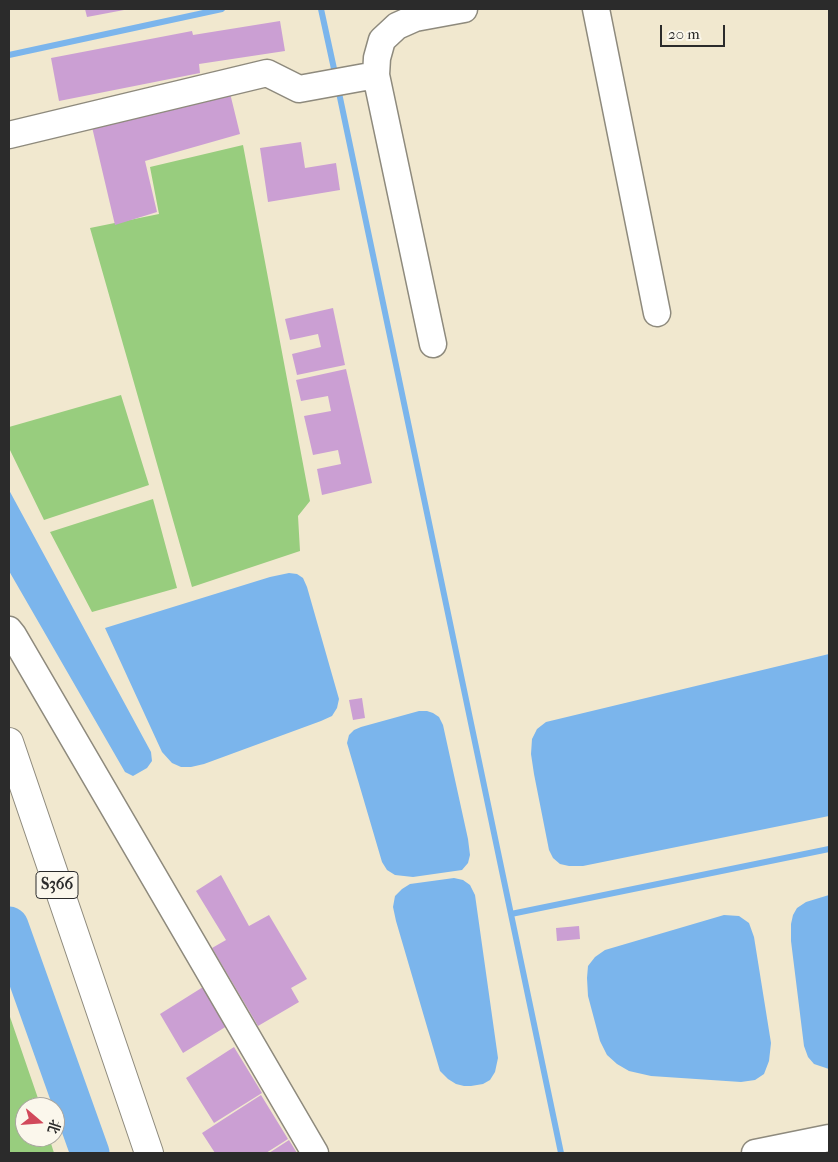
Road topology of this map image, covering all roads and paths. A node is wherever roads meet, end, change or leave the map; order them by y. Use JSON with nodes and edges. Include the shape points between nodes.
{"nodes":[{"id":1,"x":464,"y":9,"type":"edge"},
{"id":2,"x":596,"y":9,"type":"edge"},
{"id":3,"x":368,"y":76,"type":"junction"},
{"id":4,"x":9,"y":135,"type":"edge"},
{"id":5,"x":657,"y":313,"type":"dead end"},
{"id":6,"x":433,"y":344,"type":"dead end"},
{"id":7,"x":9,"y":630,"type":"edge"},
{"id":8,"x":9,"y":742,"type":"edge"},
{"id":9,"x":829,"y":1138,"type":"edge"},
{"id":10,"x":149,"y":1153,"type":"edge"},
{"id":11,"x":315,"y":1153,"type":"edge"},
{"id":12,"x":755,"y":1153,"type":"edge"}],
"edges":[{"from":1,"to":3,"type":"street","via":[[415,18],[396,26],[382,40]]},
{"from":2,"to":5,"type":"street"},
{"from":3,"to":4,"type":"street","via":[[309,87],[267,73]]},
{"from":3,"to":6,"type":"street"},
{"from":7,"to":11,"type":"street"},
{"from":8,"to":10,"type":"main road","number":"S366"},
{"from":9,"to":12,"type":"street"}]}
